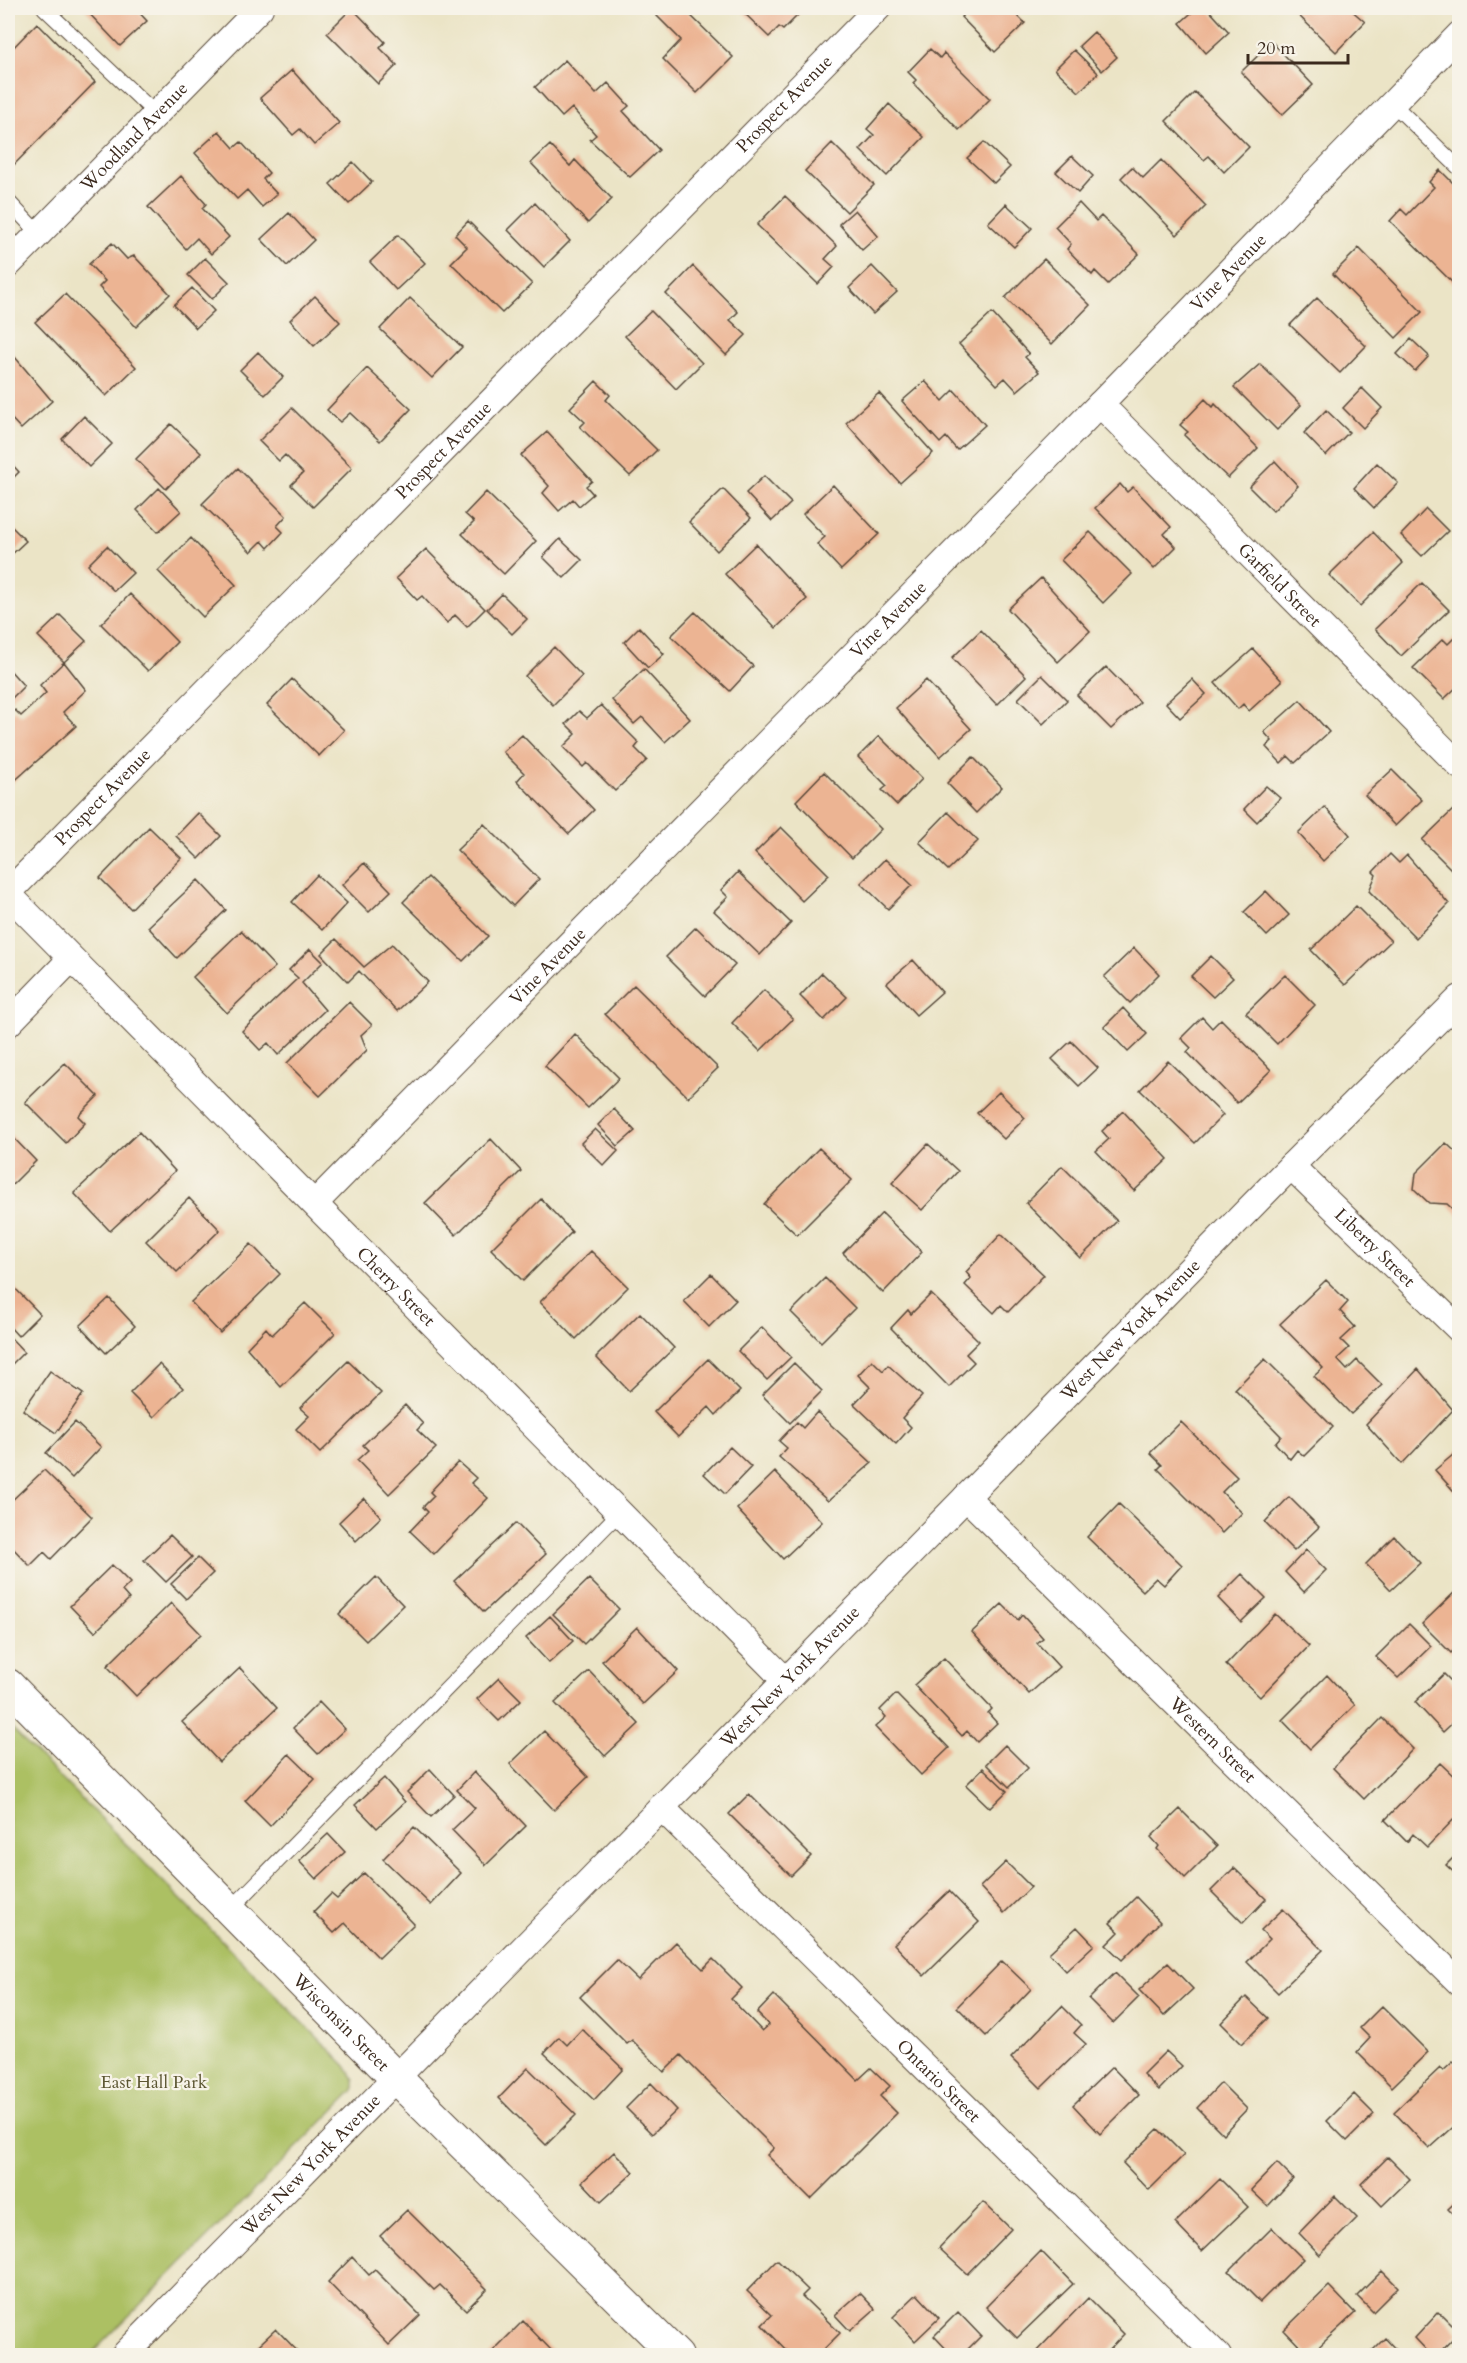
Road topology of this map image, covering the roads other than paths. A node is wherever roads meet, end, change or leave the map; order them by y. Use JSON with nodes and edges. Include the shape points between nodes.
{"nodes":[{"id":1,"x":44,"y":8,"type":"edge"},
{"id":2,"x":260,"y":8,"type":"edge"},
{"id":3,"x":878,"y":8,"type":"edge"},
{"id":4,"x":1456,"y":44,"type":"edge"},
{"id":5,"x":1392,"y":103,"type":"junction"},
{"id":6,"x":154,"y":113,"type":"junction"},
{"id":7,"x":1460,"y":169,"type":"edge"},
{"id":8,"x":8,"y":201,"type":"edge"},
{"id":9,"x":19,"y":246,"type":"edge"},
{"id":10,"x":1100,"y":404,"type":"junction"},
{"id":11,"x":1460,"y":766,"type":"edge"},
{"id":12,"x":8,"y":894,"type":"edge"},
{"id":13,"x":71,"y":959,"type":"junction"},
{"id":14,"x":1460,"y":998,"type":"edge"},
{"id":15,"x":8,"y":1024,"type":"edge"},
{"id":16,"x":1291,"y":1166,"type":"junction"},
{"id":17,"x":315,"y":1203,"type":"junction"},
{"id":18,"x":1460,"y":1330,"type":"edge"},
{"id":19,"x":966,"y":1497,"type":"junction"},
{"id":20,"x":619,"y":1513,"type":"junction"},
{"id":21,"x":785,"y":1680,"type":"junction"},
{"id":22,"x":8,"y":1685,"type":"edge"},
{"id":23,"x":661,"y":1807,"type":"junction"},
{"id":24,"x":230,"y":1910,"type":"junction"},
{"id":25,"x":1460,"y":1983,"type":"edge"},
{"id":26,"x":395,"y":2077,"type":"junction"},
{"id":27,"x":123,"y":2355,"type":"edge"},
{"id":28,"x":677,"y":2355,"type":"edge"},
{"id":29,"x":1218,"y":2355,"type":"edge"}],
"edges":[{"from":1,"to":6,"type":"lane"},
{"from":2,"to":6,"type":"street","name":"Woodland Avenue"},
{"from":3,"to":12,"type":"street","name":"Prospect Avenue"},
{"from":4,"to":5,"type":"street","name":"Vine Avenue"},
{"from":5,"to":7,"type":"lane"},
{"from":5,"to":10,"type":"street","name":"Vine Avenue"},
{"from":6,"to":9,"type":"street","name":"Woodland Avenue"},
{"from":8,"to":9,"type":"lane"},
{"from":10,"to":11,"type":"street","name":"Garfield Street"},
{"from":10,"to":17,"type":"street","name":"Vine Avenue"},
{"from":12,"to":13,"type":"street","name":"Cherry Street"},
{"from":13,"to":15,"type":"street"},
{"from":13,"to":17,"type":"street","name":"Cherry Street"},
{"from":14,"to":16,"type":"street","name":"West New York Avenue"},
{"from":16,"to":18,"type":"street","name":"Liberty Street"},
{"from":16,"to":19,"type":"street","name":"West New York Avenue"},
{"from":17,"to":20,"type":"street","name":"Cherry Street"},
{"from":19,"to":21,"type":"street","name":"West New York Avenue"},
{"from":19,"to":25,"type":"street","name":"Western Street"},
{"from":20,"to":21,"type":"street","name":"Cherry Street"},
{"from":20,"to":24,"type":"lane"},
{"from":21,"to":23,"type":"street","name":"West New York Avenue"},
{"from":22,"to":24,"type":"street","name":"Wisconsin Street"},
{"from":23,"to":26,"type":"street","name":"West New York Avenue"},
{"from":23,"to":29,"type":"street","name":"Ontario Street"},
{"from":24,"to":26,"type":"street","name":"Wisconsin Street"},
{"from":26,"to":27,"type":"street","name":"West New York Avenue"},
{"from":26,"to":28,"type":"street","name":"Wisconsin Street"}]}
